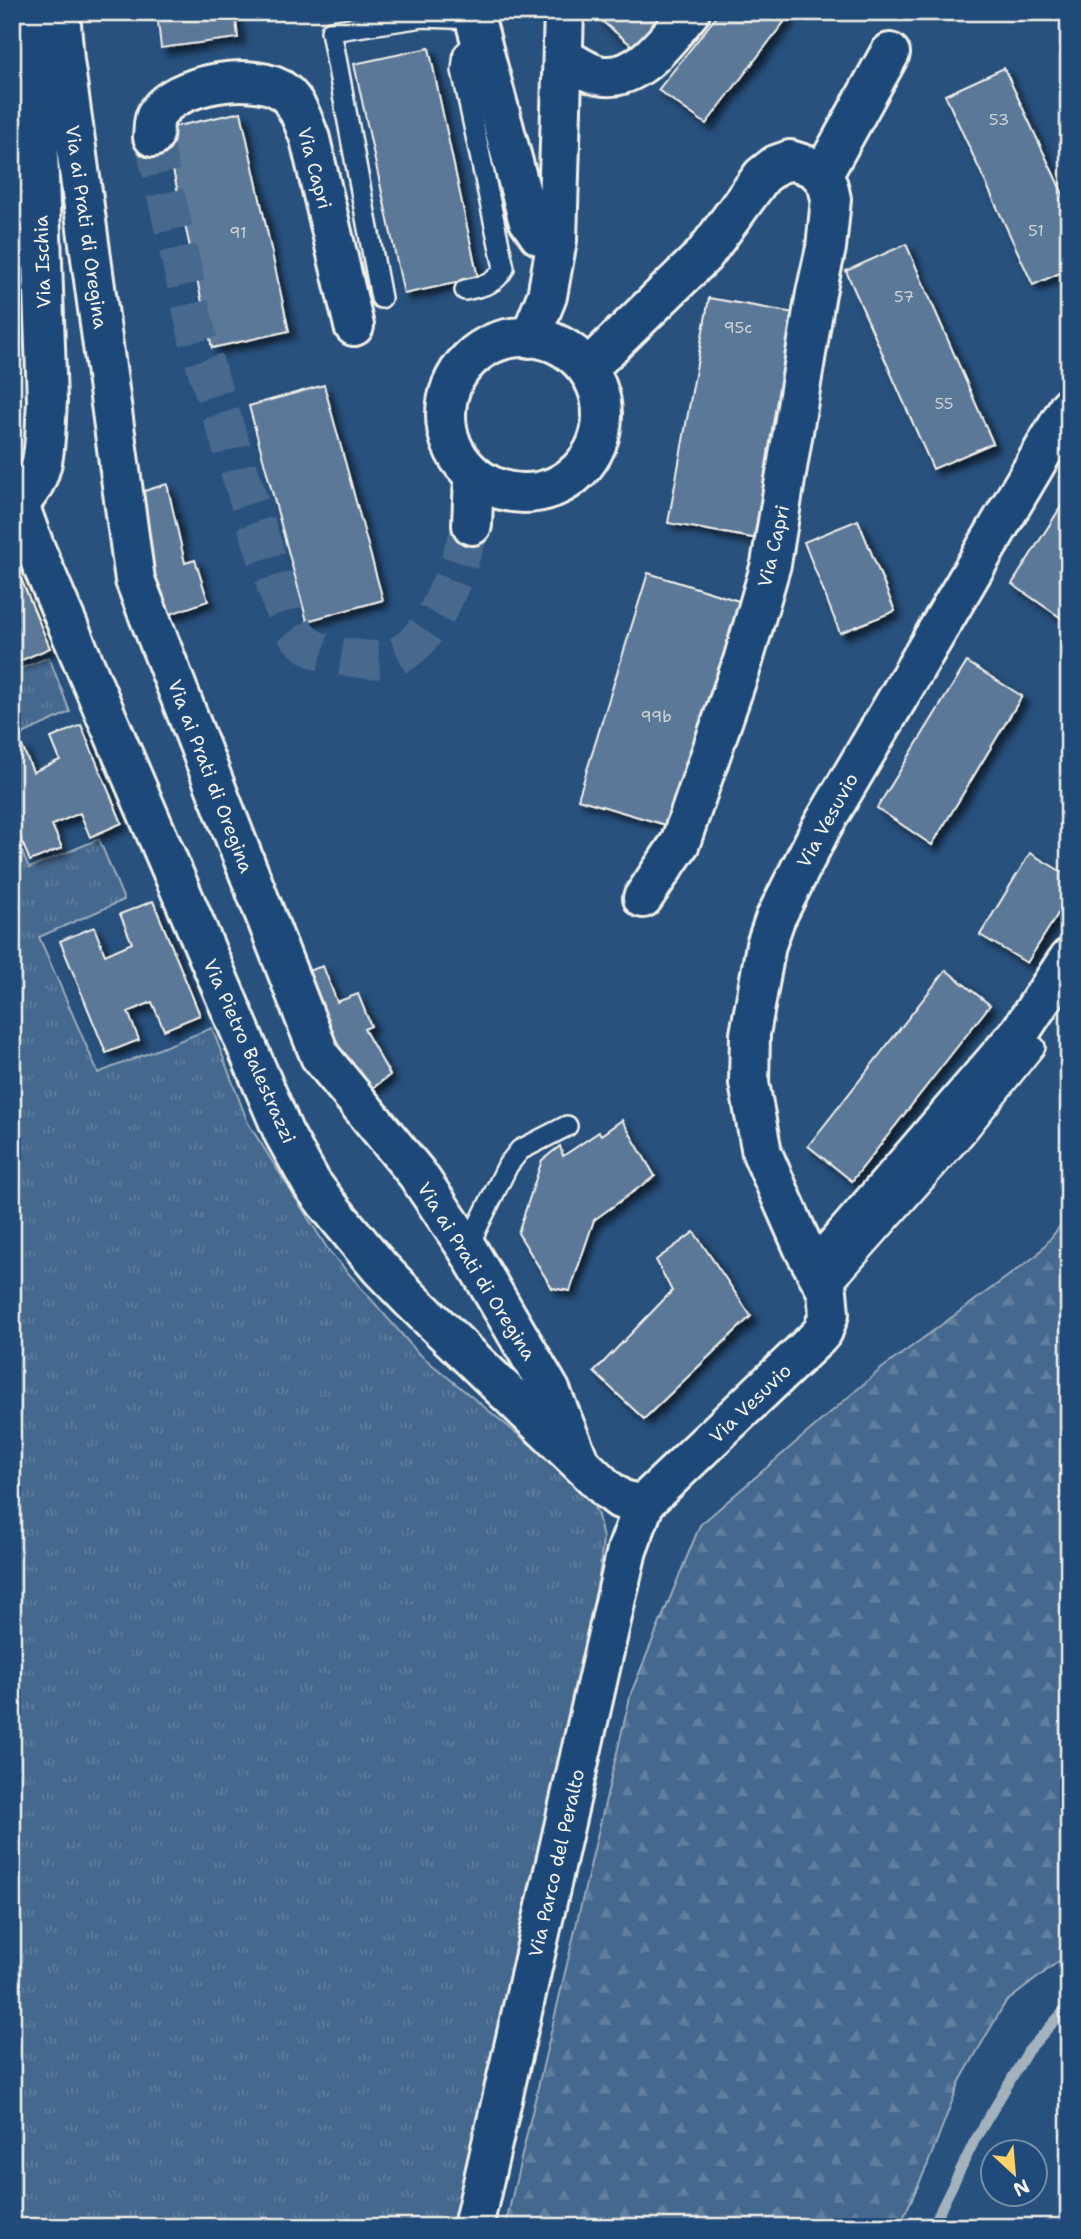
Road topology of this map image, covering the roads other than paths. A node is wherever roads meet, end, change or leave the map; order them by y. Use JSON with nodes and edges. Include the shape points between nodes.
{"nodes":[{"id":1,"x":33,"y":12,"type":"edge"},
{"id":2,"x":61,"y":12,"type":"edge"},
{"id":3,"x":565,"y":12,"type":"edge"},
{"id":4,"x":690,"y":12,"type":"edge"},
{"id":5,"x":330,"y":22,"type":"edge"},
{"id":6,"x":477,"y":23,"type":"edge"},
{"id":7,"x":890,"y":53,"type":"dead end"},
{"id":8,"x":564,"y":57,"type":"junction"},
{"id":9,"x":153,"y":137,"type":"tunnel mouth"},
{"id":10,"x":822,"y":176,"type":"junction"},
{"id":11,"x":557,"y":240,"type":"junction"},
{"id":12,"x":465,"y":290,"type":"dead end"},
{"id":13,"x":381,"y":298,"type":"dead end"},
{"id":14,"x":354,"y":326,"type":"dead end"},
{"id":15,"x":530,"y":338,"type":"junction"},
{"id":16,"x":587,"y":369,"type":"junction"},
{"id":17,"x":1069,"y":407,"type":"edge"},
{"id":18,"x":474,"y":476,"type":"junction"},
{"id":19,"x":15,"y":494,"type":"edge"},
{"id":20,"x":472,"y":525,"type":"tunnel mouth"},
{"id":21,"x":643,"y":898,"type":"dead end"},
{"id":22,"x":1069,"y":958,"type":"edge"},
{"id":23,"x":1035,"y":1047,"type":"dead end"},
{"id":24,"x":567,"y":1126,"type":"dead end"},
{"id":25,"x":467,"y":1248,"type":"junction"},
{"id":26,"x":822,"y":1280,"type":"junction"},
{"id":27,"x":579,"y":1461,"type":"junction"},
{"id":28,"x":645,"y":1502,"type":"junction"},
{"id":29,"x":473,"y":2227,"type":"edge"}],
"edges":[{"from":1,"to":19,"type":"street","name":"Via Ischia","via":[[47,401],[43,457],[35,487]]},
{"from":2,"to":25,"type":"street","name":"Via ai Prati di Oregina","via":[[135,580],[320,1056],[417,1174]]},
{"from":3,"to":8,"type":"street"},
{"from":4,"to":8,"type":"street","via":[[656,51],[630,71],[597,75]]},
{"from":5,"to":6,"type":"lane","name":"Via Capri","via":[[423,18]]},
{"from":5,"to":13,"type":"lane","name":"Via Capri"},
{"from":6,"to":11,"type":"street","via":[[528,219],[539,235]]},
{"from":6,"to":12,"type":"lane","via":[[462,70],[504,268],[489,285]]},
{"from":7,"to":10,"type":"street"},
{"from":8,"to":11,"type":"street"},
{"from":9,"to":14,"type":"street","name":"Via Capri","via":[[155,117],[168,102],[202,87],[255,80],[284,92],[300,113],[310,139]]},
{"from":10,"to":16,"type":"street","via":[[790,160],[762,176],[704,256]]},
{"from":10,"to":21,"type":"street","name":"Via Capri","via":[[831,199],[827,248],[771,564],[680,843]]},
{"from":11,"to":15,"type":"street","via":[[547,296]]},
{"from":15,"to":16,"type":"street","via":[[552,342]]},
{"from":15,"to":18,"type":"street","via":[[506,340],[483,349],[464,365],[452,386],[446,410],[448,434],[458,457]]},
{"from":16,"to":18,"type":"street","via":[[599,391],[603,416],[587,463],[568,480],[520,494],[495,488]]},
{"from":17,"to":26,"type":"street","name":"Via Vesuvio","via":[[820,830],[766,945],[753,1009],[749,1083],[762,1153]]},
{"from":18,"to":20,"type":"street"},
{"from":19,"to":27,"type":"street","name":"Via Pietro Balestrazzi","via":[[284,1134],[312,1184],[380,1268]]},
{"from":22,"to":26,"type":"street","via":[[1020,1032]]},
{"from":23,"to":26,"type":"lane","via":[[965,1135]]},
{"from":24,"to":25,"type":"lane","via":[[520,1150]]},
{"from":25,"to":27,"type":"street","name":"Via ai Prati di Oregina","via":[[550,1390]]},
{"from":26,"to":28,"type":"street","name":"Via Vesuvio","via":[[829,1314],[823,1331]]},
{"from":27,"to":28,"type":"street","name":"Via Pietro Balestrazzi","via":[[620,1499]]},
{"from":28,"to":29,"type":"street","name":"Via Parco del Peralto","via":[[627,1550]]}]}
